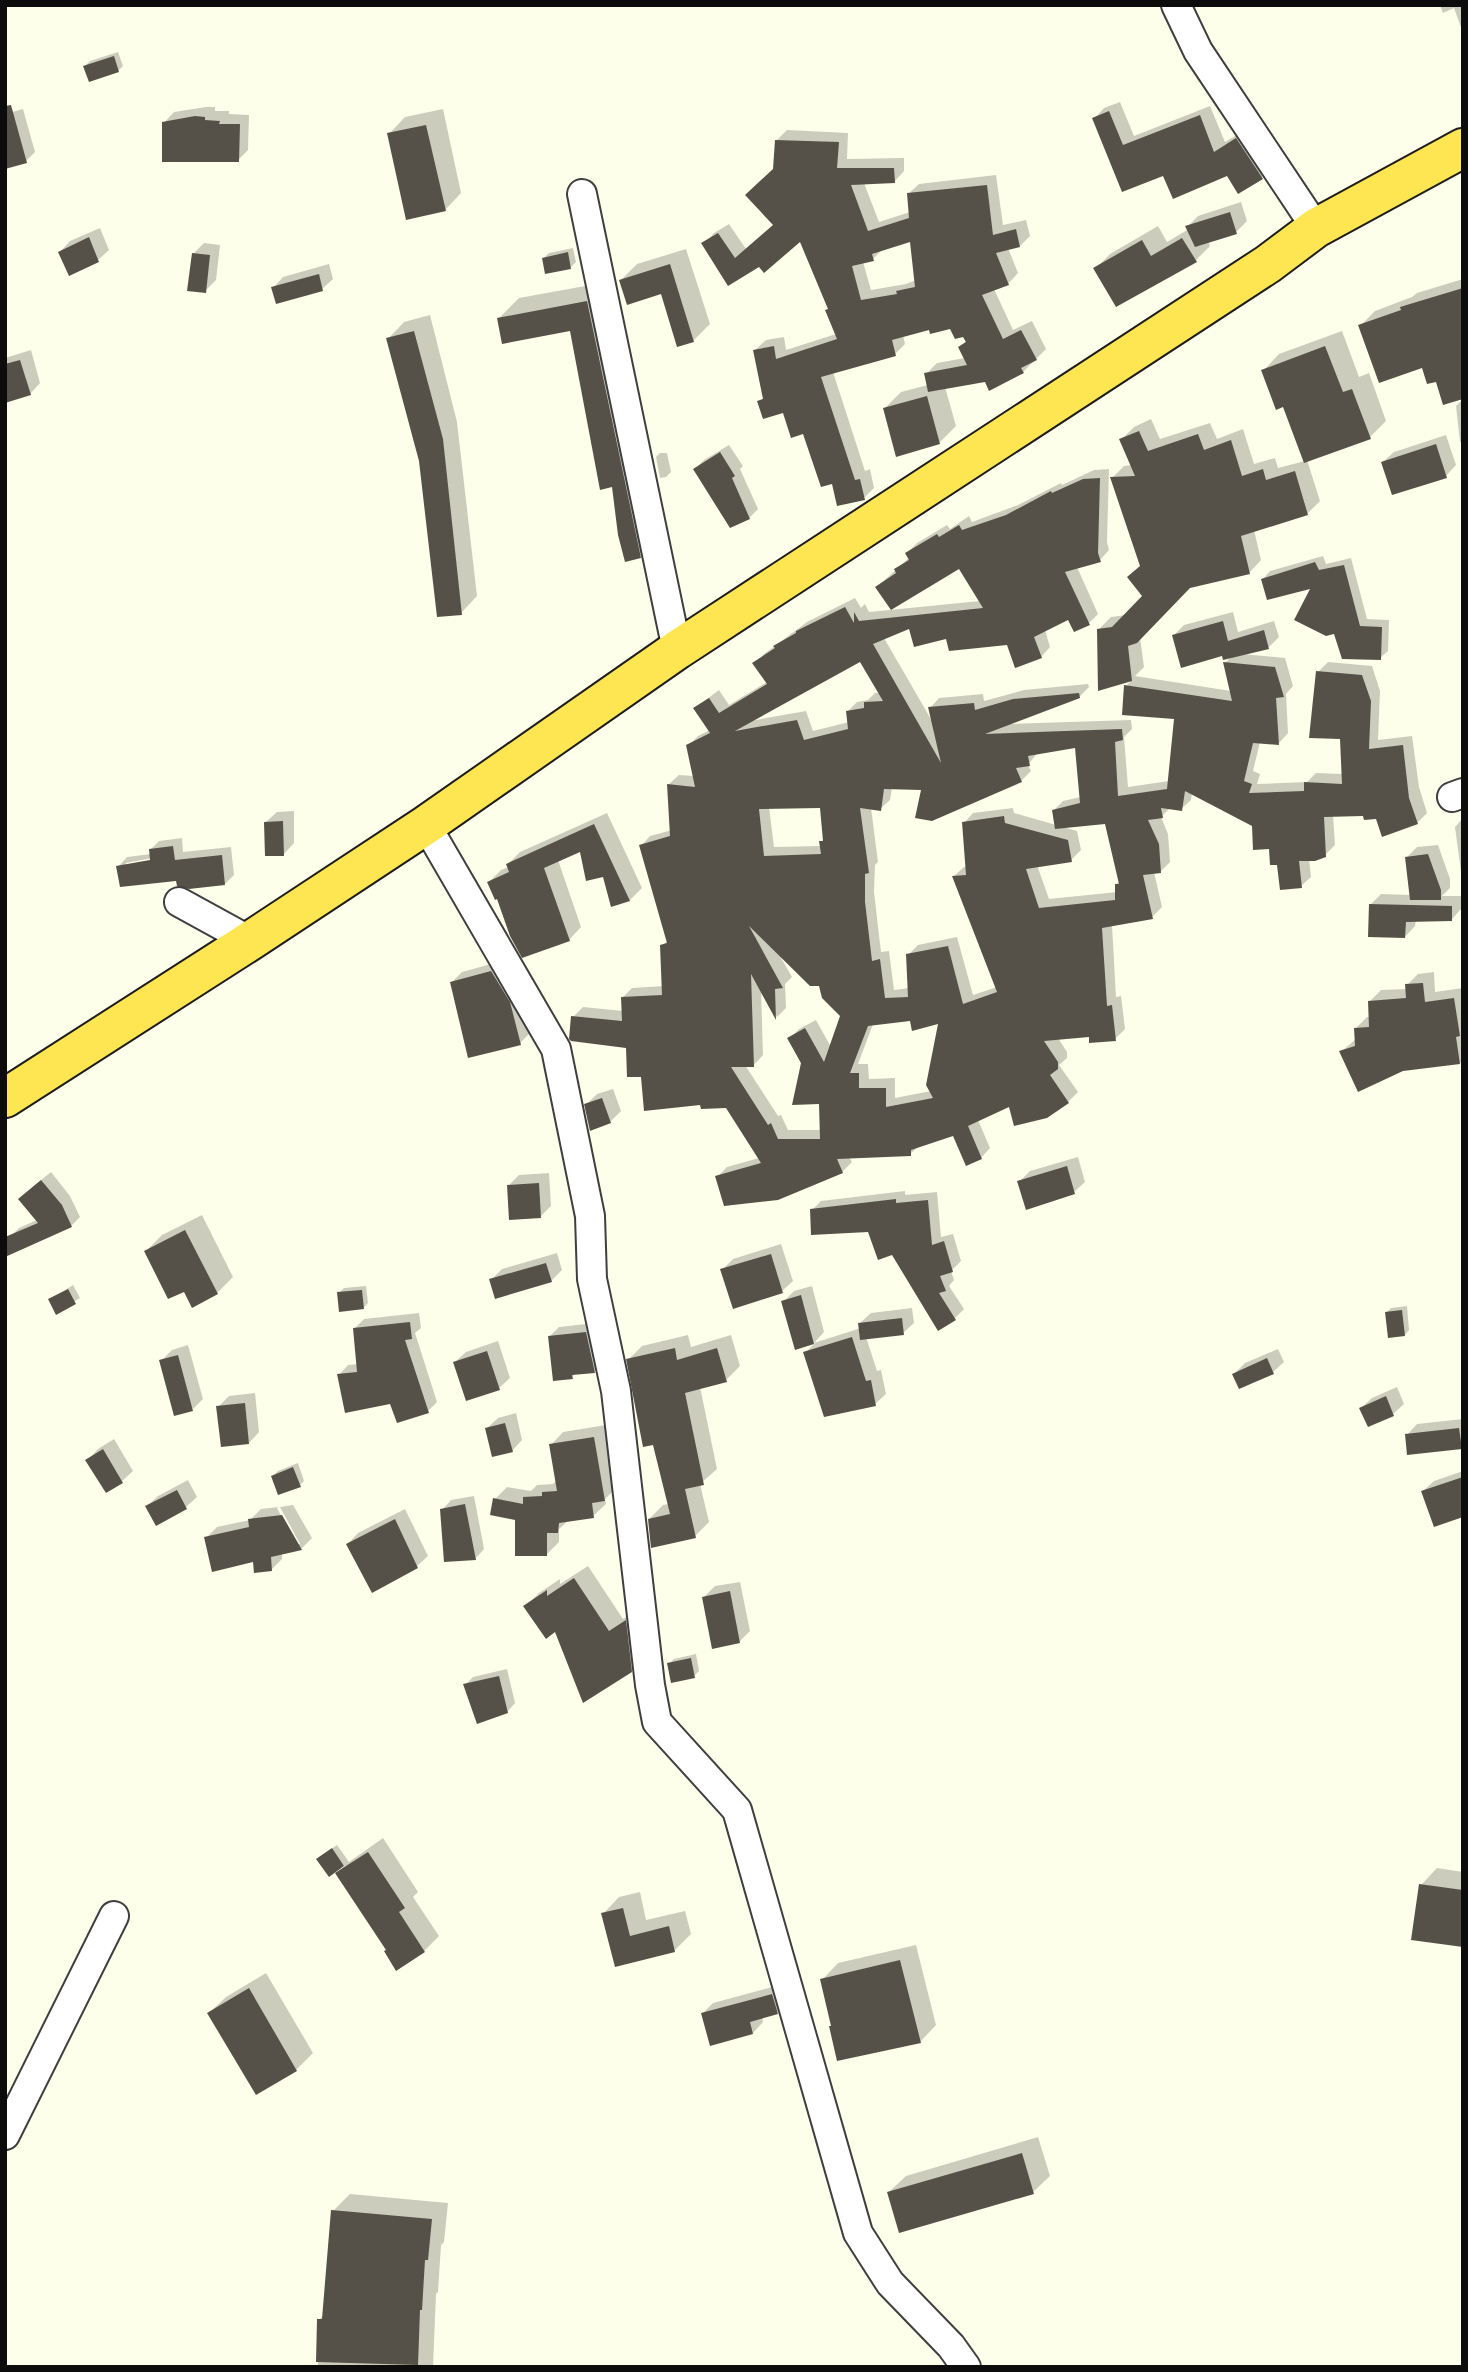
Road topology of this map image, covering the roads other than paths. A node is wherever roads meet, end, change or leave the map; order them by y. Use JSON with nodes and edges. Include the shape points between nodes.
{"nodes":[{"id":1,"x":1176,"y":5,"type":"edge"},
{"id":2,"x":1463,"y":148,"type":"edge"},
{"id":3,"x":582,"y":194,"type":"dead end"},
{"id":4,"x":1316,"y":228,"type":"junction"},
{"id":5,"x":677,"y":650,"type":"junction"},
{"id":6,"x":426,"y":825,"type":"junction"},
{"id":7,"x":179,"y":902,"type":"dead end"},
{"id":8,"x":250,"y":941,"type":"junction"},
{"id":9,"x":5,"y":1098,"type":"edge"},
{"id":10,"x":114,"y":1916,"type":"dead end"},
{"id":11,"x":5,"y":2135,"type":"edge"},
{"id":12,"x":966,"y":2367,"type":"edge"}],
"edges":[{"from":1,"to":4,"type":"street","via":[[1198,51]]},
{"from":2,"to":4,"type":"highway"},
{"from":3,"to":5,"type":"street"},
{"from":4,"to":5,"type":"highway","via":[[1268,264]]},
{"from":5,"to":6,"type":"highway"},
{"from":6,"to":8,"type":"highway"},
{"from":6,"to":12,"type":"street","via":[[556,1049],[590,1216],[592,1279],[616,1391],[657,1722],[737,1810],[858,2234],[890,2283]]},
{"from":7,"to":8,"type":"street"},
{"from":8,"to":9,"type":"highway"},
{"from":10,"to":11,"type":"street"}]}
